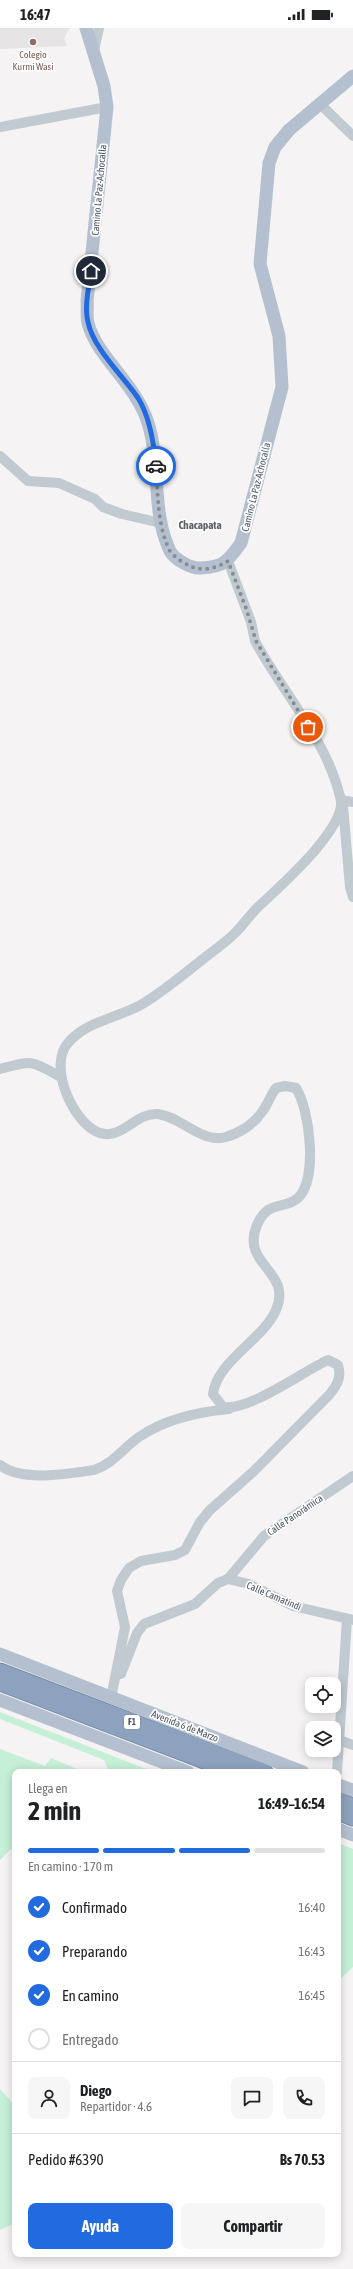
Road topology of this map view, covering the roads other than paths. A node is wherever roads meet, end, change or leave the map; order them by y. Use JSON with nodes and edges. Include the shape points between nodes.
{"nodes":[{"id":1,"x":86,"y":28,"type":"edge"},
{"id":2,"x":98,"y":28,"type":"edge"},
{"id":3,"x":94,"y":51,"type":"junction"},
{"id":4,"x":353,"y":76,"type":"edge"},
{"id":5,"x":319,"y":103,"type":"junction"},
{"id":6,"x":107,"y":107,"type":"junction"},
{"id":7,"x":0,"y":127,"type":"edge"},
{"id":8,"x":353,"y":136,"type":"edge"},
{"id":9,"x":0,"y":456,"type":"edge"},
{"id":10,"x":161,"y":523,"type":"junction"},
{"id":11,"x":228,"y":561,"type":"junction"},
{"id":12,"x":353,"y":802,"type":"edge"},
{"id":13,"x":342,"y":803,"type":"junction"},
{"id":14,"x":353,"y":896,"type":"edge"},
{"id":15,"x":0,"y":1069,"type":"edge"},
{"id":16,"x":61,"y":1077,"type":"junction"},
{"id":17,"x":231,"y":1409,"type":"junction"},
{"id":18,"x":0,"y":1465,"type":"edge"},
{"id":19,"x":353,"y":1476,"type":"edge"},
{"id":20,"x":228,"y":1579,"type":"junction"},
{"id":21,"x":350,"y":1620,"type":"edge"},
{"id":22,"x":0,"y":1654,"type":"edge"},
{"id":23,"x":0,"y":1671,"type":"edge"},
{"id":24,"x":0,"y":1683,"type":"edge"},
{"id":25,"x":111,"y":1698,"type":"junction"},
{"id":26,"x":0,"y":1700,"type":"edge"},
{"id":27,"x":341,"y":1721,"type":"edge"},
{"id":28,"x":341,"y":1741,"type":"edge"},
{"id":29,"x":353,"y":1745,"type":"edge"},
{"id":30,"x":338,"y":1757,"type":"edge"},
{"id":31,"x":180,"y":1769,"type":"edge"},
{"id":32,"x":225,"y":1769,"type":"edge"},
{"id":33,"x":257,"y":1769,"type":"edge"},
{"id":34,"x":295,"y":1769,"type":"edge"},
{"id":35,"x":337,"y":1769,"type":"edge"},
{"id":36,"x":341,"y":1786,"type":"edge"},
{"id":37,"x":353,"y":1790,"type":"edge"},
{"id":38,"x":341,"y":1801,"type":"edge"},
{"id":39,"x":353,"y":1806,"type":"edge"},
{"id":40,"x":341,"y":1813,"type":"edge"},
{"id":41,"x":353,"y":1818,"type":"edge"},
{"id":42,"x":341,"y":1830,"type":"edge"},
{"id":43,"x":353,"y":1835,"type":"edge"}],
"edges":[{"from":1,"to":3,"type":"main road","name":"Camino La Paz-Achocalla"},
{"from":2,"to":3,"type":"street"},
{"from":3,"to":6,"type":"main road","name":"Camino La Paz-Achocalla"},
{"from":4,"to":5,"type":"main road","name":"Camino La Paz-Achocalla"},
{"from":5,"to":8,"type":"street"},
{"from":5,"to":11,"type":"main road","name":"Camino La Paz-Achocalla","via":[[289,130],[275,147],[269,163],[260,264],[279,336],[282,386],[245,532],[241,543]]},
{"from":6,"to":7,"type":"street"},
{"from":6,"to":10,"type":"main road","name":"Camino La Paz-Achocalla","via":[[88,322],[97,342],[139,400],[149,423]]},
{"from":9,"to":10,"type":"street","via":[[28,481],[59,483],[95,499],[103,507]]},
{"from":10,"to":11,"type":"main road","name":"Camino La Paz-Achocalla","via":[[171,552],[184,563],[196,568],[217,567]]},
{"from":11,"to":13,"type":"street","via":[[256,641],[325,754],[340,791]]},
{"from":12,"to":13,"type":"street"},
{"from":13,"to":14,"type":"street"},
{"from":13,"to":16,"type":"street","via":[[327,837],[286,883],[257,908],[234,934],[170,986],[142,1004],[90,1026],[67,1043],[60,1057]]},
{"from":15,"to":16,"type":"street","via":[[28,1062]]},
{"from":16,"to":17,"type":"street","via":[[81,1120],[94,1130],[109,1134],[120,1132],[147,1116],[158,1114],[211,1138],[225,1138],[255,1122],[276,1088],[296,1088],[302,1098],[310,1134],[304,1191],[296,1200],[275,1205],[264,1214],[256,1226],[253,1244],[256,1256],[279,1286],[280,1299],[276,1312],[258,1335],[218,1377],[213,1394],[223,1407]]},
{"from":17,"to":18,"type":"street","via":[[199,1412],[158,1426],[138,1437],[104,1467],[94,1470],[26,1475],[12,1472]]},
{"from":17,"to":25,"type":"street","via":[[264,1395],[328,1360],[338,1365],[339,1379],[330,1394],[254,1471],[210,1510],[200,1522],[185,1550],[175,1555],[141,1561],[129,1568],[117,1590],[125,1627]]},
{"from":19,"to":20,"type":"street","name":"Calle Panorámica","via":[[264,1536]]},
{"from":20,"to":21,"type":"street","name":"Calle Camatindi","via":[[248,1584],[293,1606]]},
{"from":20,"to":25,"type":"street","via":[[218,1583],[195,1604],[144,1624],[137,1633]]},
{"from":21,"to":27,"type":"street"},
{"from":22,"to":25,"type":"main road","name":"Avenida 6 de Marzo"},
{"from":23,"to":33,"type":"highway","name":"Avenida 6 de Marzo","number":"F1"},
{"from":24,"to":32,"type":"highway","number":"F1"},
{"from":25,"to":34,"type":"main road","name":"Avenida 6 de Marzo"},
{"from":26,"to":31,"type":"main road"},
{"from":28,"to":29,"type":"street"},
{"from":30,"to":35,"type":"street"},
{"from":36,"to":37,"type":"main road"},
{"from":38,"to":39,"type":"highway"},
{"from":40,"to":41,"type":"highway"},
{"from":42,"to":43,"type":"main road"}]}
